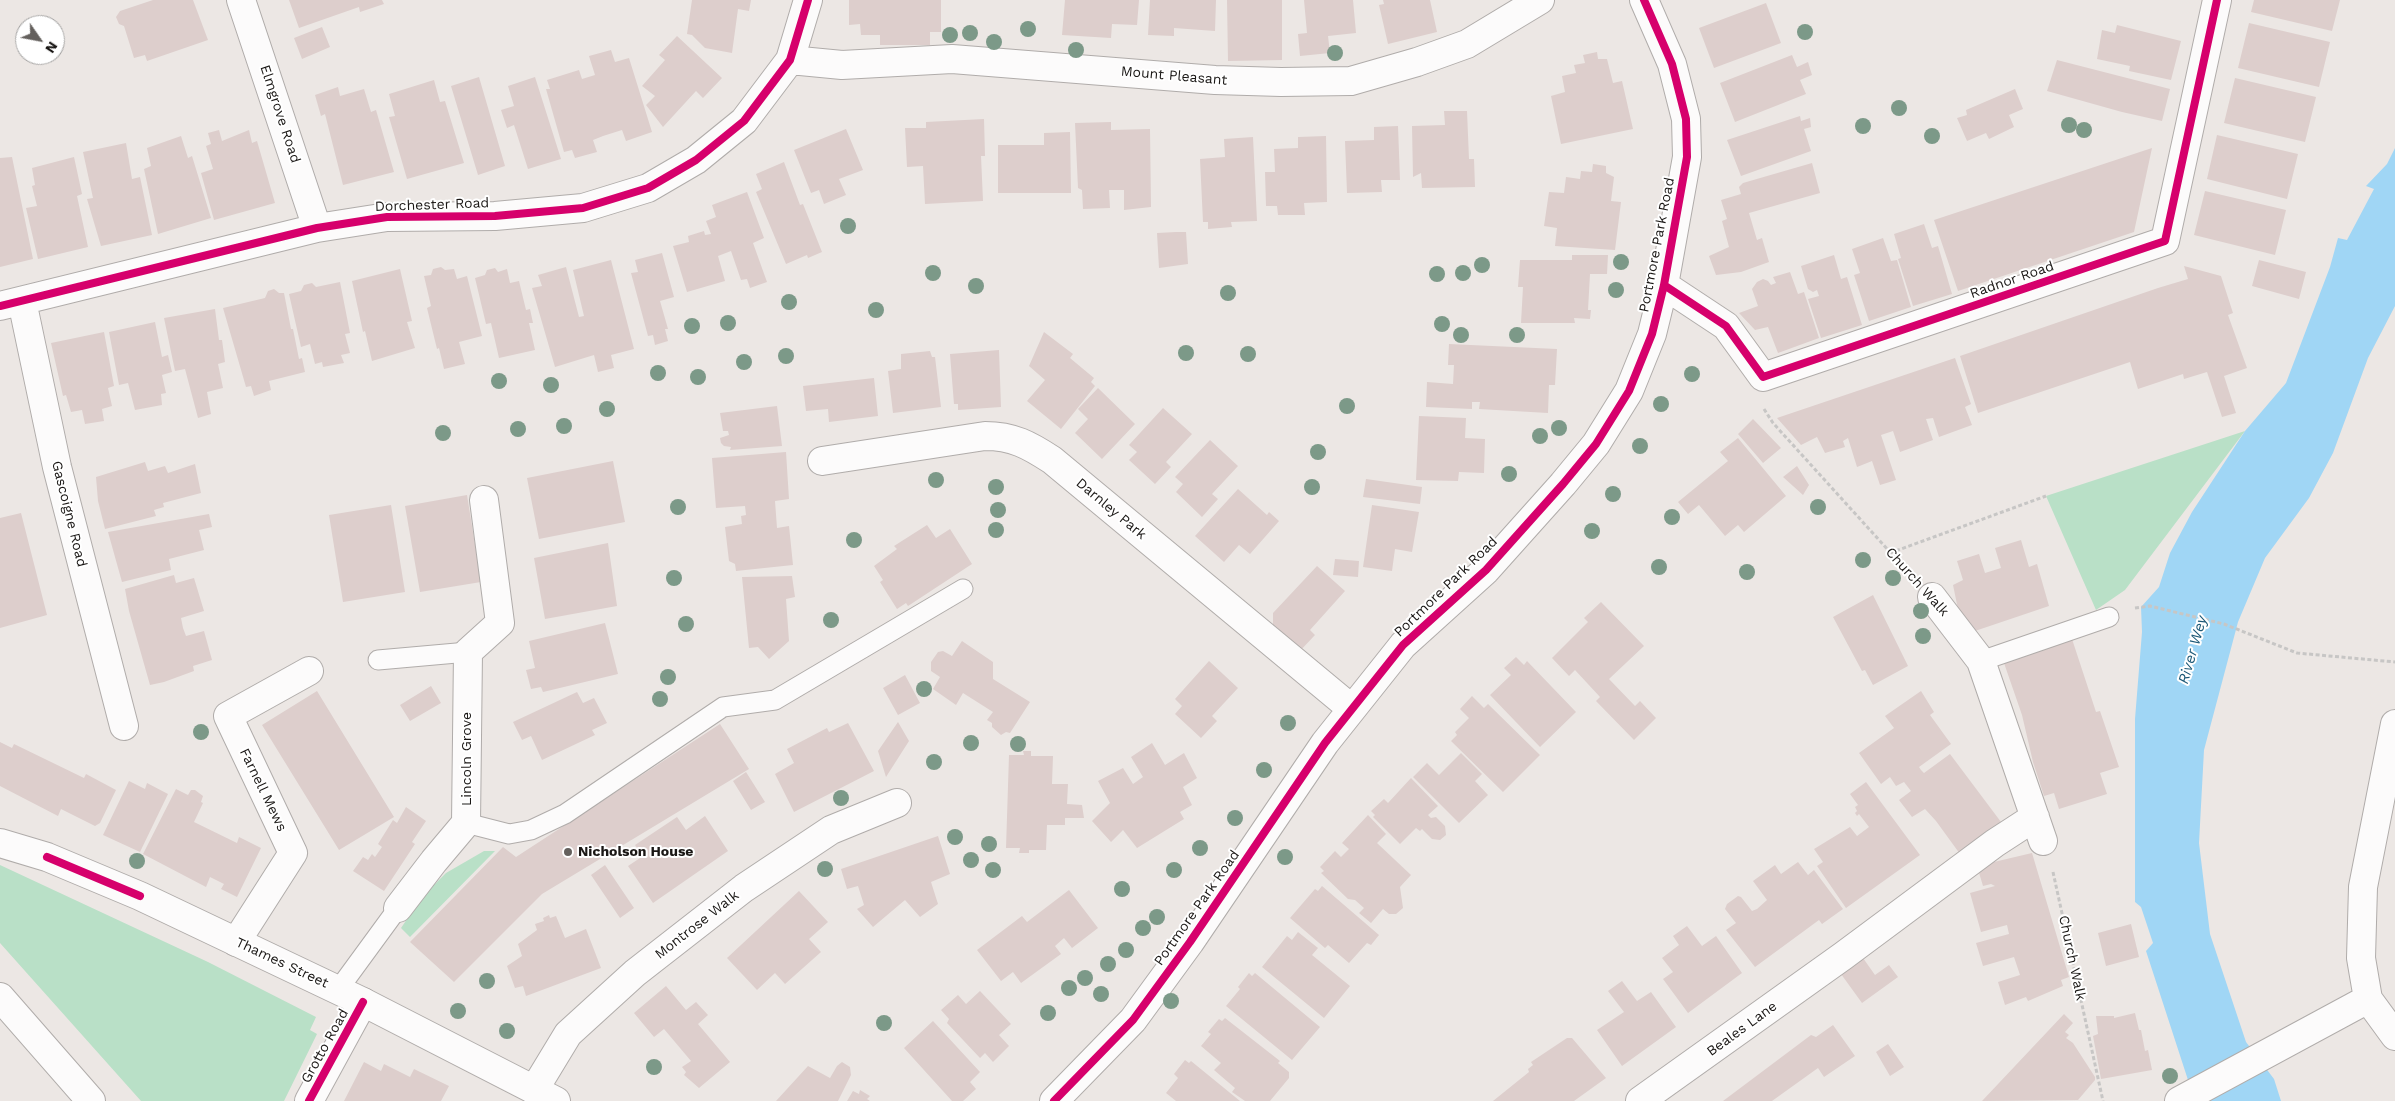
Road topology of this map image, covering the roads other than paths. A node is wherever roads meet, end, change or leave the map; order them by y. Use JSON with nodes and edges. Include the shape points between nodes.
{"nodes":[{"id":1,"x":242,"y":0,"type":"edge"},
{"id":2,"x":808,"y":0,"type":"edge"},
{"id":3,"x":1540,"y":0,"type":"edge"},
{"id":4,"x":2217,"y":0,"type":"edge"},
{"id":5,"x":1651,"y":2,"type":"edge"},
{"id":6,"x":790,"y":60,"type":"junction"},
{"id":7,"x":317,"y":228,"type":"junction"},
{"id":8,"x":1664,"y":285,"type":"junction"},
{"id":9,"x":11,"y":303,"type":"edge"},
{"id":10,"x":822,"y":461,"type":"dead end"},
{"id":11,"x":484,"y":500,"type":"dead end"},
{"id":12,"x":963,"y":589,"type":"dead end"},
{"id":13,"x":1932,"y":597,"type":"road end"},
{"id":14,"x":2109,"y":617,"type":"dead end"},
{"id":15,"x":468,"y":652,"type":"junction"},
{"id":16,"x":378,"y":660,"type":"dead end"},
{"id":17,"x":1981,"y":661,"type":"junction"},
{"id":18,"x":309,"y":671,"type":"dead end"},
{"id":19,"x":1352,"y":709,"type":"junction"},
{"id":20,"x":2395,"y":724,"type":"edge"},
{"id":21,"x":124,"y":726,"type":"dead end"},
{"id":22,"x":897,"y":803,"type":"dead end"},
{"id":23,"x":466,"y":823,"type":"junction"},
{"id":24,"x":0,"y":843,"type":"edge"},
{"id":25,"x":398,"y":908,"type":"joint"},
{"id":26,"x":236,"y":942,"type":"junction"},
{"id":27,"x":1843,"y":956,"type":"joint"},
{"id":28,"x":338,"y":990,"type":"junction"},
{"id":29,"x":0,"y":997,"type":"edge"},
{"id":30,"x":2368,"y":999,"type":"junction"},
{"id":31,"x":364,"y":1002,"type":"junction"},
{"id":32,"x":2395,"y":1036,"type":"edge"},
{"id":33,"x":545,"y":1096,"type":"edge"},
{"id":34,"x":2180,"y":1100,"type":"edge"},
{"id":35,"x":91,"y":1101,"type":"edge"},
{"id":36,"x":309,"y":1101,"type":"edge"},
{"id":37,"x":1054,"y":1101,"type":"edge"},
{"id":38,"x":1640,"y":1101,"type":"edge"}],
"edges":[{"from":1,"to":7,"type":"street","name":"Elmgrove Road"},
{"from":2,"to":6,"type":"street"},
{"from":3,"to":6,"type":"street","name":"Mount Pleasant","via":[[1467,44],[1350,81],[1215,80],[952,59],[842,65]]},
{"from":4,"to":8,"type":"street","name":"Radnor Road","via":[[2165,241],[1763,377],[1726,326]]},
{"from":5,"to":8,"type":"street","name":"Portmore Park Road","via":[[1686,119],[1687,157]]},
{"from":6,"to":7,"type":"street","name":"Dorchester Road","via":[[744,121],[696,160],[648,188],[583,208],[495,216],[386,217]]},
{"from":7,"to":9,"type":"street","name":"Dorchester Road"},
{"from":8,"to":19,"type":"street","name":"Portmore Park Road","via":[[1652,334],[1629,390],[1596,444],[1486,570],[1403,645]]},
{"from":9,"to":21,"type":"street","name":"Gascoigne Road"},
{"from":10,"to":19,"type":"street","name":"Darnley Park","via":[[985,436],[1026,443],[1052,460]]},
{"from":11,"to":15,"type":"street","via":[[500,623]]},
{"from":12,"to":23,"type":"lane","via":[[775,700],[723,707],[565,814],[531,830],[509,834]]},
{"from":13,"to":17,"type":"street","name":"Church Walk"},
{"from":14,"to":17,"type":"lane"},
{"from":15,"to":16,"type":"lane"},
{"from":15,"to":23,"type":"street","name":"Lincoln Grove"},
{"from":17,"to":27,"type":"street","name":"Church Walk","via":[[2039,829],[1995,843]]},
{"from":18,"to":26,"type":"street","name":"Farnell Mews","via":[[228,716],[294,854]]},
{"from":19,"to":37,"type":"street","name":"Portmore Park Road","via":[[1325,743],[1133,1020]]},
{"from":20,"to":30,"type":"street","via":[[2363,886],[2361,958]]},
{"from":22,"to":33,"type":"street","name":"Montrose Walk","via":[[831,830],[744,888],[635,973],[568,1034]]},
{"from":23,"to":25,"type":"street","name":"Lincoln Grove"},
{"from":24,"to":26,"type":"street","name":"Thames Street","via":[[47,857],[140,896]]},
{"from":25,"to":28,"type":"lane","name":"Lincoln Grove"},
{"from":26,"to":28,"type":"street","name":"Thames Street"},
{"from":27,"to":38,"type":"street","name":"Beales Lane"},
{"from":28,"to":31,"type":"street","name":"Thames Street"},
{"from":29,"to":35,"type":"street"},
{"from":30,"to":32,"type":"street"},
{"from":30,"to":34,"type":"street"},
{"from":31,"to":33,"type":"street","name":"Thames Street"},
{"from":31,"to":36,"type":"street","name":"Grotto Road"}]}
